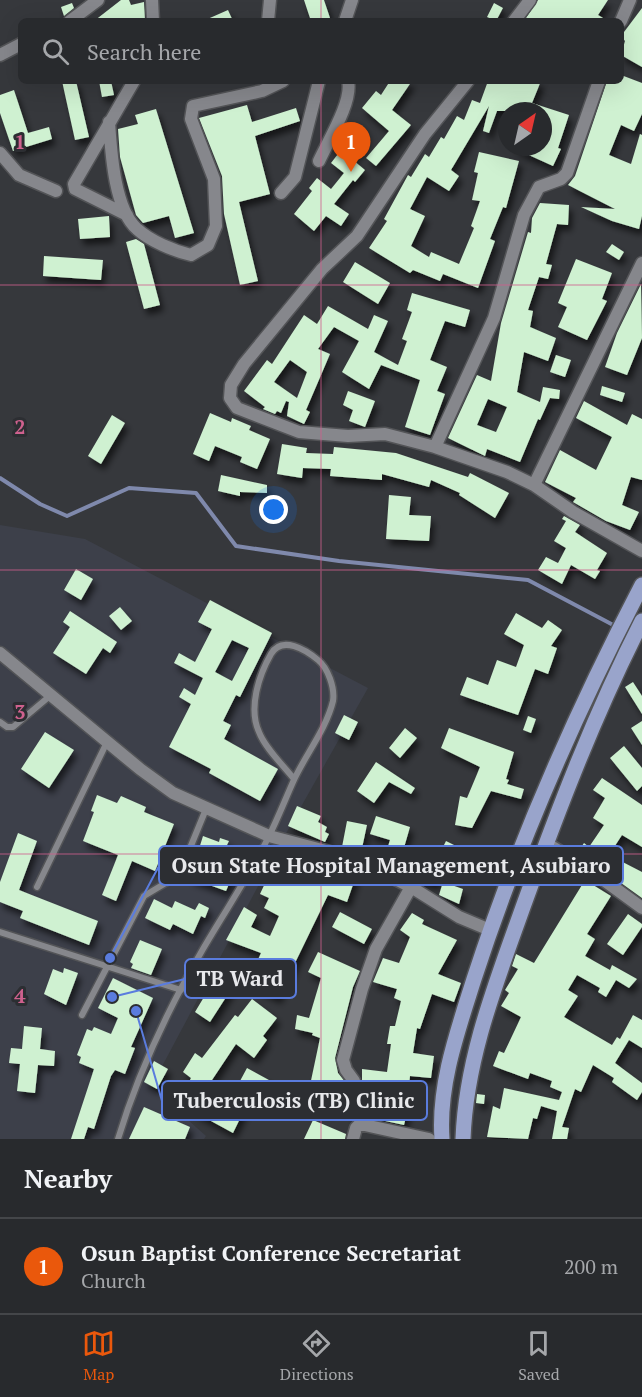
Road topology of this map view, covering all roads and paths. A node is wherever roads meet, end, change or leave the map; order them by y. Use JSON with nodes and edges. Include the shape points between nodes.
{"nodes":[{"id":1,"x":98,"y":0,"type":"edge"},
{"id":2,"x":152,"y":0,"type":"edge"},
{"id":3,"x":270,"y":0,"type":"edge"},
{"id":4,"x":352,"y":0,"type":"edge"},
{"id":5,"x":530,"y":0,"type":"edge"},
{"id":6,"x":630,"y":0,"type":"edge"},
{"id":7,"x":74,"y":18,"type":"edge"},
{"id":8,"x":153,"y":18,"type":"edge"},
{"id":9,"x":268,"y":18,"type":"edge"},
{"id":10,"x":346,"y":18,"type":"edge"},
{"id":11,"x":516,"y":18,"type":"edge"},
{"id":12,"x":622,"y":18,"type":"edge"},
{"id":13,"x":18,"y":46,"type":"edge"},
{"id":14,"x":0,"y":55,"type":"edge"},
{"id":15,"x":132,"y":84,"type":"edge"},
{"id":16,"x":274,"y":84,"type":"edge"},
{"id":17,"x":318,"y":84,"type":"edge"},
{"id":18,"x":349,"y":84,"type":"edge"},
{"id":19,"x":466,"y":84,"type":"edge"},
{"id":20,"x":598,"y":84,"type":"edge"},
{"id":21,"x":109,"y":122,"type":"junction"},
{"id":22,"x":0,"y":153,"type":"edge"},
{"id":23,"x":319,"y":161,"type":"dead end"},
{"id":24,"x":57,"y":191,"type":"dead end"},
{"id":25,"x":281,"y":193,"type":"dead end"},
{"id":26,"x":127,"y":215,"type":"junction"},
{"id":27,"x":642,"y":263,"type":"edge"},
{"id":28,"x":435,"y":447,"type":"junction"},
{"id":29,"x":534,"y":485,"type":"junction"},
{"id":30,"x":642,"y":551,"type":"edge"},
{"id":31,"x":642,"y":585,"type":"edge"},
{"id":32,"x":641,"y":624,"type":"edge"},
{"id":33,"x":0,"y":653,"type":"edge"},
{"id":34,"x":52,"y":695,"type":"junction"},
{"id":35,"x":0,"y":722,"type":"edge"},
{"id":36,"x":108,"y":741,"type":"junction"},
{"id":37,"x":294,"y":779,"type":"junction"},
{"id":38,"x":206,"y":809,"type":"junction"},
{"id":39,"x":269,"y":836,"type":"junction"},
{"id":40,"x":546,"y":843,"type":"junction"},
{"id":41,"x":37,"y":886,"type":"dead end"},
{"id":42,"x":411,"y":887,"type":"junction"},
{"id":43,"x":642,"y":908,"type":"edge"},
{"id":44,"x":490,"y":930,"type":"junction"},
{"id":45,"x":0,"y":932,"type":"edge"},
{"id":46,"x":109,"y":967,"type":"junction"},
{"id":47,"x":181,"y":990,"type":"junction"},
{"id":48,"x":82,"y":1015,"type":"dead end"},
{"id":49,"x":354,"y":1082,"type":"dead end"},
{"id":50,"x":118,"y":1139,"type":"edge"},
{"id":51,"x":354,"y":1139,"type":"edge"},
{"id":52,"x":429,"y":1139,"type":"edge"},
{"id":53,"x":442,"y":1139,"type":"edge"},
{"id":54,"x":463,"y":1139,"type":"edge"}],
"edges":[{"from":1,"to":7,"type":"street"},
{"from":2,"to":8,"type":"street"},
{"from":3,"to":9,"type":"street"},
{"from":4,"to":10,"type":"street"},
{"from":5,"to":11,"type":"street"},
{"from":6,"to":12,"type":"street"},
{"from":13,"to":14,"type":"street"},
{"from":15,"to":21,"type":"street"},
{"from":16,"to":26,"type":"street","via":[[262,91],[193,106],[190,112],[214,178],[216,226],[208,245],[191,255],[175,251],[136,229]]},
{"from":17,"to":25,"type":"street","via":[[295,177]]},
{"from":18,"to":23,"type":"street","via":[[345,106]]},
{"from":19,"to":28,"type":"street","via":[[425,134],[357,236],[322,269],[244,364],[230,391],[237,408],[298,432],[385,434]]},
{"from":20,"to":28,"type":"street","via":[[567,173],[539,187],[524,215],[494,318]]},
{"from":21,"to":26,"type":"street","via":[[114,174]]},
{"from":21,"to":26,"type":"street","via":[[74,186]]},
{"from":22,"to":24,"type":"street","via":[[19,175]]},
{"from":27,"to":29,"type":"street"},
{"from":28,"to":29,"type":"street"},
{"from":29,"to":30,"type":"street"},
{"from":31,"to":44,"type":"main road","via":[[583,701]]},
{"from":32,"to":40,"type":"main road"},
{"from":33,"to":34,"type":"street"},
{"from":34,"to":35,"type":"lane","via":[[13,727]]},
{"from":34,"to":36,"type":"street"},
{"from":36,"to":38,"type":"street","via":[[173,793]]},
{"from":36,"to":41,"type":"lane"},
{"from":37,"to":37,"type":"lane","via":[[259,732],[254,707],[260,679],[272,652],[279,645],[288,644],[318,660],[327,670],[333,698],[326,720]]},
{"from":37,"to":39,"type":"lane"},
{"from":38,"to":39,"type":"street"},
{"from":38,"to":46,"type":"lane","via":[[179,875],[144,896]]},
{"from":39,"to":42,"type":"street","via":[[341,855]]},
{"from":39,"to":47,"type":"lane"},
{"from":40,"to":43,"type":"street"},
{"from":40,"to":54,"type":"main road","via":[[483,1020],[471,1065]]},
{"from":42,"to":44,"type":"street","via":[[459,917]]},
{"from":42,"to":49,"type":"street","via":[[376,949],[362,989],[343,1060]]},
{"from":44,"to":53,"type":"main road","via":[[448,1071]]},
{"from":45,"to":46,"type":"lane"},
{"from":46,"to":47,"type":"lane"},
{"from":46,"to":48,"type":"lane"},
{"from":47,"to":50,"type":"lane","via":[[130,1098]]},
{"from":51,"to":52,"type":"street","via":[[360,1124]]}]}
